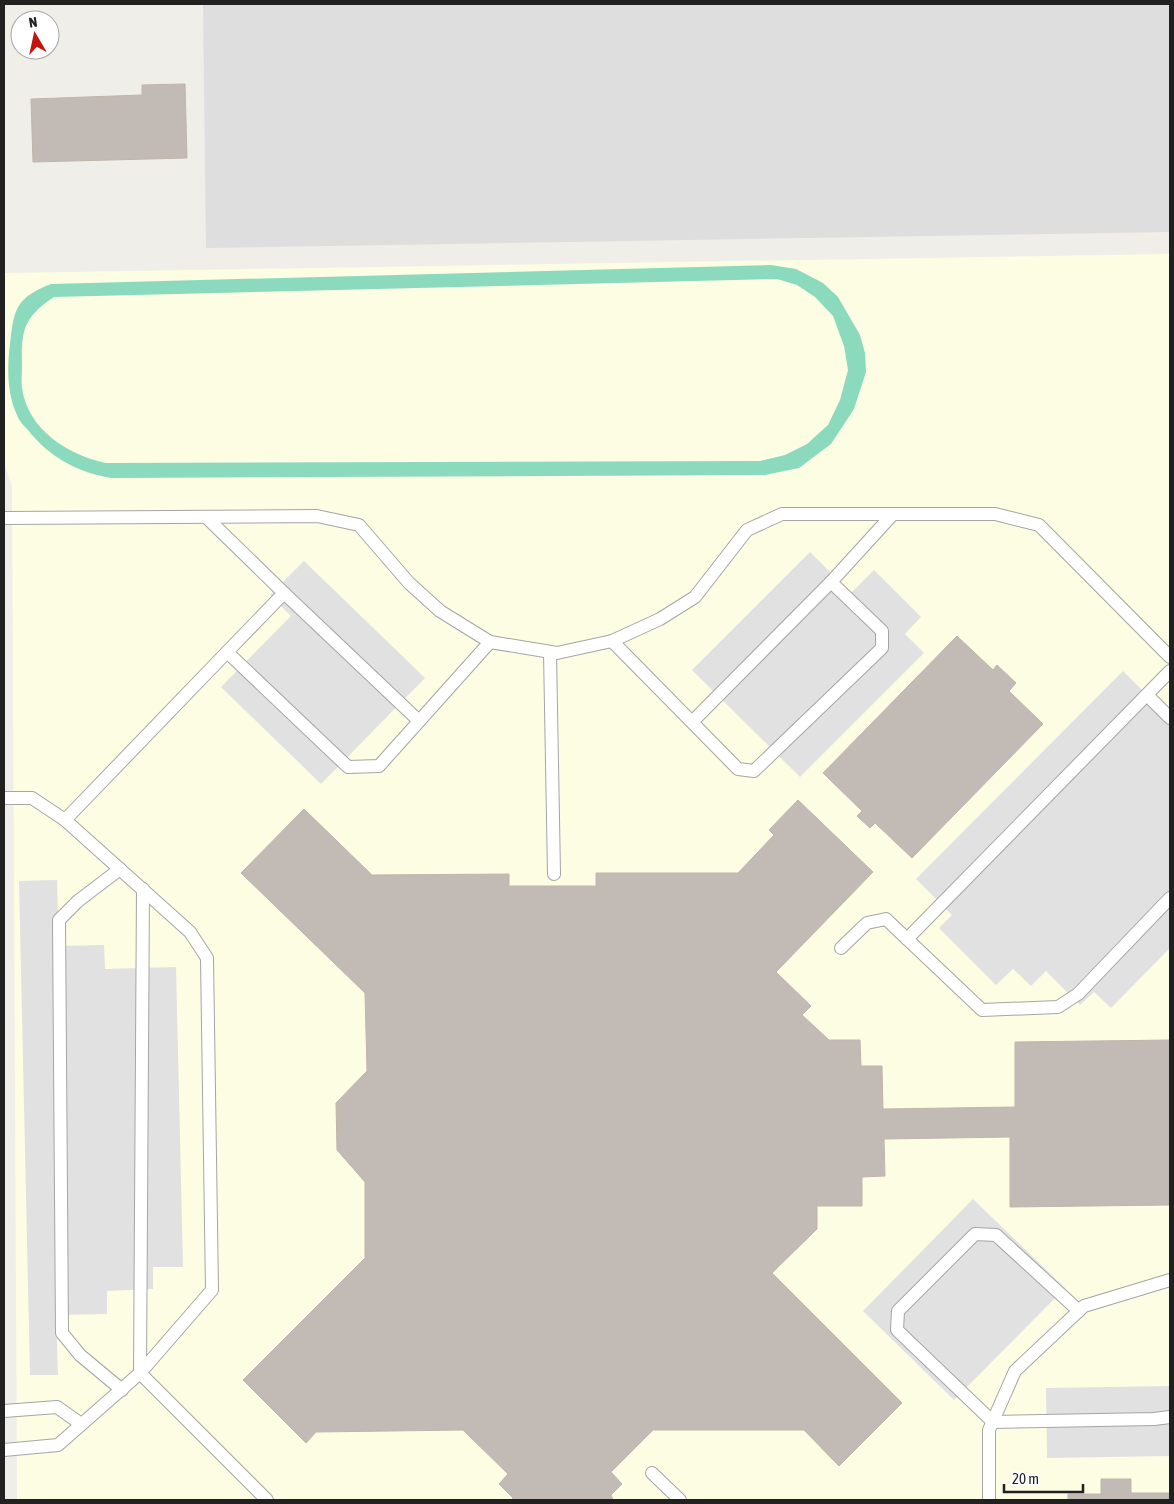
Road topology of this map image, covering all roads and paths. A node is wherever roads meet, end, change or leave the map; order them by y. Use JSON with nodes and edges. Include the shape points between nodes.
{"nodes":[{"id":1,"x":893,"y":514,"type":"junction"},
{"id":2,"x":206,"y":517,"type":"junction"},
{"id":3,"x":4,"y":518,"type":"edge"},
{"id":4,"x":831,"y":582,"type":"junction"},
{"id":5,"x":284,"y":593,"type":"junction"},
{"id":6,"x":612,"y":641,"type":"junction"},
{"id":7,"x":490,"y":642,"type":"junction"},
{"id":8,"x":227,"y":652,"type":"junction"},
{"id":9,"x":550,"y":652,"type":"junction"},
{"id":10,"x":1170,"y":657,"type":"edge"},
{"id":11,"x":1170,"y":671,"type":"edge"},
{"id":12,"x":1146,"y":695,"type":"junction"},
{"id":13,"x":1170,"y":718,"type":"edge"},
{"id":14,"x":419,"y":721,"type":"junction"},
{"id":15,"x":692,"y":722,"type":"junction"},
{"id":16,"x":4,"y":798,"type":"edge"},
{"id":17,"x":65,"y":820,"type":"junction"},
{"id":18,"x":120,"y":869,"type":"junction"},
{"id":19,"x":554,"y":874,"type":"dead end"},
{"id":20,"x":143,"y":889,"type":"junction"},
{"id":21,"x":1170,"y":898,"type":"edge"},
{"id":22,"x":907,"y":939,"type":"junction"},
{"id":23,"x":841,"y":948,"type":"dead end"},
{"id":24,"x":1170,"y":1280,"type":"edge"},
{"id":25,"x":1079,"y":1311,"type":"junction"},
{"id":26,"x":140,"y":1374,"type":"junction"},
{"id":27,"x":122,"y":1390,"type":"junction"},
{"id":28,"x":4,"y":1411,"type":"edge"},
{"id":29,"x":1170,"y":1417,"type":"edge"},
{"id":30,"x":993,"y":1422,"type":"junction"},
{"id":31,"x":81,"y":1424,"type":"junction"},
{"id":32,"x":4,"y":1450,"type":"edge"},
{"id":33,"x":652,"y":1473,"type":"dead end"},
{"id":34,"x":267,"y":1500,"type":"edge"},
{"id":35,"x":680,"y":1500,"type":"edge"},
{"id":36,"x":989,"y":1500,"type":"edge"}],
"edges":[{"from":1,"to":4,"type":"lane"},
{"from":1,"to":6,"type":"lane","via":[[782,514],[747,530],[695,597],[660,619]]},
{"from":1,"to":10,"type":"lane","via":[[995,514],[1039,525]]},
{"from":2,"to":3,"type":"lane"},
{"from":2,"to":5,"type":"lane"},
{"from":2,"to":7,"type":"lane","via":[[317,516],[359,524],[409,583],[440,611]]},
{"from":4,"to":15,"type":"lane"},
{"from":4,"to":15,"type":"lane","via":[[882,631],[882,648],[754,770],[738,768]]},
{"from":5,"to":8,"type":"lane"},
{"from":5,"to":14,"type":"lane"},
{"from":6,"to":9,"type":"lane"},
{"from":6,"to":15,"type":"lane"},
{"from":7,"to":9,"type":"lane"},
{"from":7,"to":14,"type":"lane"},
{"from":8,"to":14,"type":"lane","via":[[348,767],[379,766]]},
{"from":8,"to":17,"type":"lane"},
{"from":9,"to":19,"type":"lane"},
{"from":11,"to":12,"type":"lane"},
{"from":12,"to":13,"type":"lane"},
{"from":12,"to":22,"type":"lane"},
{"from":16,"to":17,"type":"lane","via":[[32,798]]},
{"from":17,"to":18,"type":"lane"},
{"from":18,"to":20,"type":"lane"},
{"from":18,"to":27,"type":"lane","via":[[59,920],[62,1333],[80,1355]]},
{"from":20,"to":26,"type":"lane"},
{"from":20,"to":26,"type":"lane","via":[[190,932],[207,958],[212,1290]]},
{"from":21,"to":22,"type":"lane","via":[[1078,994],[1058,1007],[982,1010]]},
{"from":22,"to":23,"type":"lane","via":[[886,919],[867,923]]},
{"from":24,"to":25,"type":"lane","via":[[1084,1306]]},
{"from":25,"to":30,"type":"lane","via":[[1015,1371]]},
{"from":25,"to":30,"type":"lane","via":[[996,1235],[976,1234],[898,1311],[897,1330]]},
{"from":26,"to":27,"type":"lane"},
{"from":26,"to":34,"type":"lane"},
{"from":27,"to":31,"type":"lane"},
{"from":28,"to":31,"type":"lane","via":[[57,1407]]},
{"from":29,"to":30,"type":"lane"},
{"from":30,"to":36,"type":"lane","via":[[989,1430]]},
{"from":31,"to":32,"type":"lane","via":[[58,1445]]},
{"from":33,"to":35,"type":"lane"}]}
